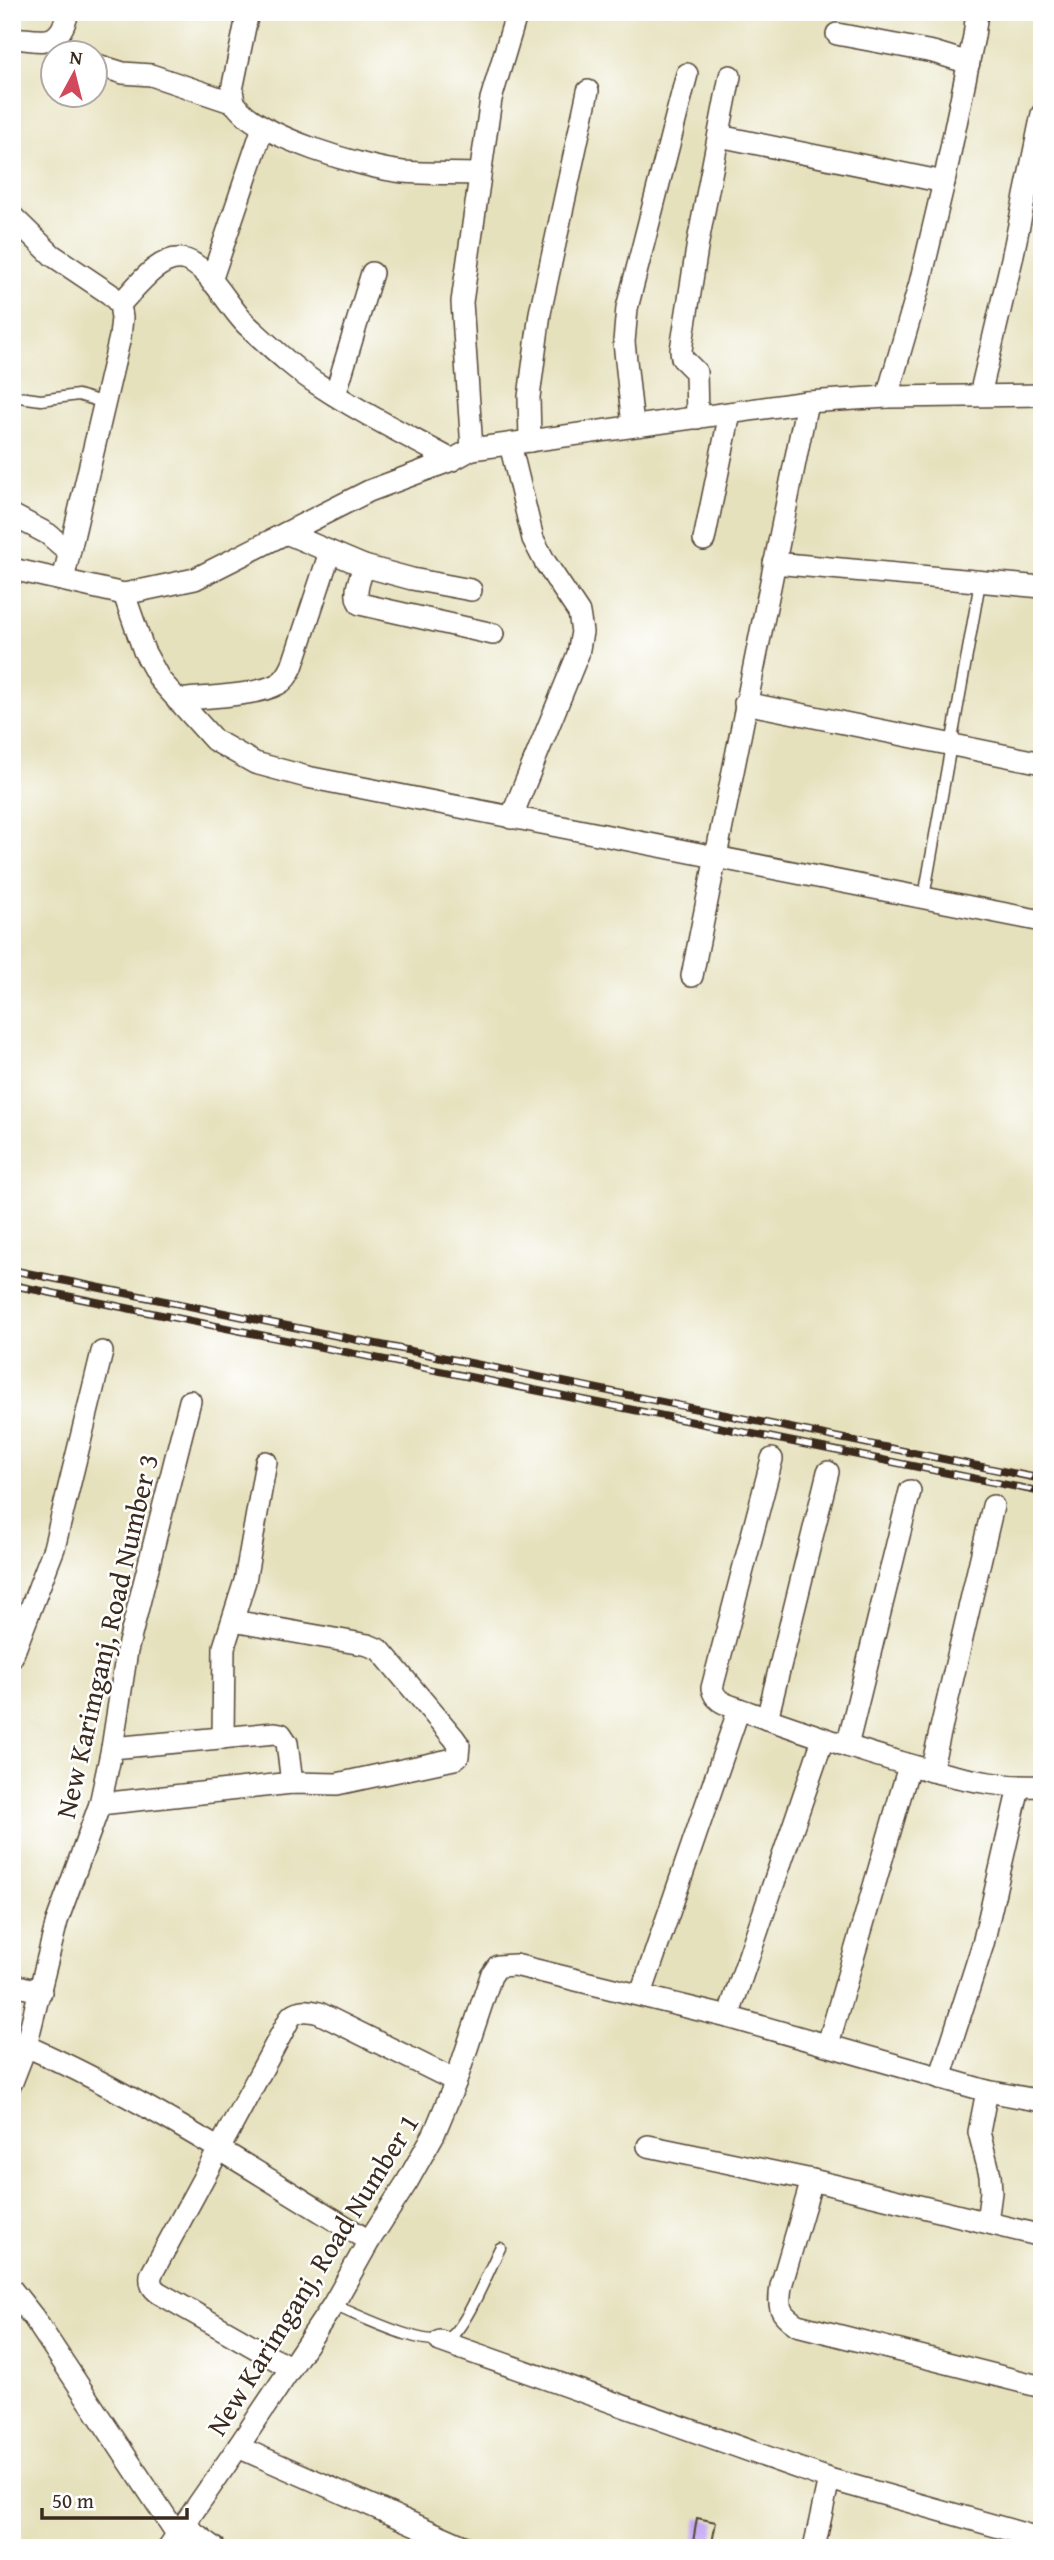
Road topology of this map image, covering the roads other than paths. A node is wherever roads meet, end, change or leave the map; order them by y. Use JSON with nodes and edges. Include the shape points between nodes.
{"nodes":[{"id":1,"x":68,"y":12,"type":"edge"},
{"id":2,"x":247,"y":12,"type":"edge"},
{"id":3,"x":517,"y":12,"type":"edge"},
{"id":4,"x":977,"y":12,"type":"edge"},
{"id":5,"x":837,"y":34,"type":"dead end"},
{"id":6,"x":12,"y":38,"type":"edge"},
{"id":7,"x":52,"y":38,"type":"edge"},
{"id":8,"x":38,"y":40,"type":"edge"},
{"id":9,"x":969,"y":63,"type":"junction"},
{"id":10,"x":108,"y":68,"type":"edge"},
{"id":11,"x":687,"y":74,"type":"dead end"},
{"id":12,"x":730,"y":76,"type":"dead end"},
{"id":13,"x":588,"y":91,"type":"dead end"},
{"id":14,"x":234,"y":103,"type":"junction"},
{"id":15,"x":1041,"y":126,"type":"edge"},
{"id":16,"x":263,"y":127,"type":"junction"},
{"id":17,"x":719,"y":136,"type":"junction"},
{"id":18,"x":479,"y":174,"type":"junction"},
{"id":19,"x":944,"y":182,"type":"junction"},
{"id":20,"x":12,"y":216,"type":"edge"},
{"id":21,"x":372,"y":273,"type":"dead end"},
{"id":22,"x":211,"y":281,"type":"junction"},
{"id":23,"x":120,"y":304,"type":"junction"},
{"id":24,"x":335,"y":395,"type":"junction"},
{"id":25,"x":980,"y":395,"type":"junction"},
{"id":26,"x":1042,"y":395,"type":"edge"},
{"id":27,"x":12,"y":396,"type":"edge"},
{"id":28,"x":887,"y":397,"type":"junction"},
{"id":29,"x":807,"y":402,"type":"junction"},
{"id":30,"x":105,"y":403,"type":"junction"},
{"id":31,"x":730,"y":413,"type":"junction"},
{"id":32,"x":697,"y":418,"type":"junction"},
{"id":33,"x":633,"y":426,"type":"junction"},
{"id":34,"x":520,"y":442,"type":"junction"},
{"id":35,"x":472,"y":449,"type":"junction"},
{"id":36,"x":452,"y":460,"type":"junction"},
{"id":37,"x":12,"y":515,"type":"edge"},
{"id":38,"x":286,"y":533,"type":"junction"},
{"id":39,"x":704,"y":540,"type":"dead end"},
{"id":40,"x":69,"y":552,"type":"junction"},
{"id":41,"x":330,"y":552,"type":"junction"},
{"id":42,"x":774,"y":563,"type":"junction"},
{"id":43,"x":364,"y":566,"type":"junction"},
{"id":44,"x":12,"y":569,"type":"edge"},
{"id":45,"x":63,"y":580,"type":"junction"},
{"id":46,"x":980,"y":582,"type":"junction"},
{"id":47,"x":1042,"y":587,"type":"edge"},
{"id":48,"x":471,"y":590,"type":"dead end"},
{"id":49,"x":124,"y":594,"type":"junction"},
{"id":50,"x":493,"y":634,"type":"dead end"},
{"id":51,"x":177,"y":700,"type":"junction"},
{"id":52,"x":745,"y":703,"type":"junction"},
{"id":53,"x":950,"y":745,"type":"junction"},
{"id":54,"x":1042,"y":763,"type":"edge"},
{"id":55,"x":511,"y":818,"type":"junction"},
{"id":56,"x":716,"y":859,"type":"junction"},
{"id":57,"x":923,"y":897,"type":"junction"},
{"id":58,"x":1042,"y":922,"type":"edge"},
{"id":59,"x":692,"y":976,"type":"dead end"},
{"id":60,"x":102,"y":1353,"type":"dead end"},
{"id":61,"x":190,"y":1401,"type":"dead end"},
{"id":62,"x":772,"y":1459,"type":"dead end"},
{"id":63,"x":266,"y":1462,"type":"dead end"},
{"id":64,"x":828,"y":1472,"type":"dead end"},
{"id":65,"x":910,"y":1491,"type":"dead end"},
{"id":66,"x":993,"y":1506,"type":"dead end"},
{"id":67,"x":233,"y":1620,"type":"junction"},
{"id":68,"x":12,"y":1657,"type":"edge"},
{"id":69,"x":739,"y":1709,"type":"junction"},
{"id":70,"x":767,"y":1719,"type":"junction"},
{"id":71,"x":223,"y":1738,"type":"junction"},
{"id":72,"x":823,"y":1738,"type":"junction"},
{"id":73,"x":847,"y":1746,"type":"junction"},
{"id":74,"x":112,"y":1748,"type":"junction"},
{"id":75,"x":909,"y":1766,"type":"junction"},
{"id":76,"x":931,"y":1770,"type":"junction"},
{"id":77,"x":292,"y":1783,"type":"junction"},
{"id":78,"x":1042,"y":1786,"type":"edge"},
{"id":79,"x":1019,"y":1787,"type":"junction"},
{"id":80,"x":100,"y":1804,"type":"junction"},
{"id":81,"x":12,"y":1984,"type":"edge"},
{"id":82,"x":41,"y":1992,"type":"junction"},
{"id":83,"x":641,"y":1994,"type":"junction"},
{"id":84,"x":728,"y":2017,"type":"junction"},
{"id":85,"x":828,"y":2044,"type":"junction"},
{"id":86,"x":26,"y":2046,"type":"junction"},
{"id":87,"x":940,"y":2078,"type":"junction"},
{"id":88,"x":456,"y":2081,"type":"junction"},
{"id":89,"x":12,"y":2082,"type":"edge"},
{"id":90,"x":987,"y":2091,"type":"junction"},
{"id":91,"x":1042,"y":2101,"type":"edge"},
{"id":92,"x":648,"y":2146,"type":"dead end"},
{"id":93,"x":220,"y":2150,"type":"junction"},
{"id":94,"x":812,"y":2180,"type":"junction"},
{"id":95,"x":987,"y":2222,"type":"junction"},
{"id":96,"x":1042,"y":2236,"type":"edge"},
{"id":97,"x":369,"y":2241,"type":"junction"},
{"id":98,"x":500,"y":2248,"type":"dead end"},
{"id":99,"x":12,"y":2290,"type":"edge"},
{"id":100,"x":333,"y":2305,"type":"junction"},
{"id":101,"x":440,"y":2341,"type":"junction"},
{"id":102,"x":291,"y":2368,"type":"junction"},
{"id":103,"x":1042,"y":2388,"type":"edge"},
{"id":104,"x":238,"y":2447,"type":"junction"},
{"id":105,"x":829,"y":2479,"type":"junction"},
{"id":106,"x":177,"y":2536,"type":"edge"},
{"id":107,"x":1042,"y":2539,"type":"edge"},
{"id":108,"x":215,"y":2548,"type":"edge"},
{"id":109,"x":468,"y":2548,"type":"edge"},
{"id":110,"x":814,"y":2548,"type":"edge"}],
"edges":[{"from":1,"to":7,"type":"street","via":[[63,30]]},
{"from":2,"to":14,"type":"street","via":[[232,90]]},
{"from":3,"to":18,"type":"street","via":[[491,99]]},
{"from":4,"to":9,"type":"street"},
{"from":5,"to":9,"type":"street"},
{"from":6,"to":8,"type":"street"},
{"from":9,"to":19,"type":"street"},
{"from":10,"to":14,"type":"street","via":[[151,75]]},
{"from":11,"to":33,"type":"street","via":[[627,308],[624,342]]},
{"from":12,"to":17,"type":"street"},
{"from":13,"to":34,"type":"street","via":[[540,313]]},
{"from":14,"to":16,"type":"street"},
{"from":15,"to":25,"type":"street"},
{"from":16,"to":18,"type":"street","via":[[361,165],[403,172]]},
{"from":16,"to":22,"type":"street"},
{"from":17,"to":19,"type":"street"},
{"from":17,"to":32,"type":"street","via":[[681,350],[682,358],[696,372]]},
{"from":18,"to":35,"type":"street","via":[[462,302]]},
{"from":19,"to":28,"type":"street"},
{"from":20,"to":23,"type":"street","via":[[52,255]]},
{"from":21,"to":24,"type":"street"},
{"from":22,"to":23,"type":"street","via":[[189,260],[168,260]]},
{"from":22,"to":24,"type":"street","via":[[243,322]]},
{"from":23,"to":30,"type":"street","via":[[120,337]]},
{"from":24,"to":36,"type":"street"},
{"from":25,"to":26,"type":"street"},
{"from":25,"to":28,"type":"street"},
{"from":27,"to":30,"type":"lane","via":[[41,400],[78,395]]},
{"from":28,"to":29,"type":"street"},
{"from":29,"to":31,"type":"street"},
{"from":29,"to":42,"type":"street"},
{"from":30,"to":40,"type":"street"},
{"from":31,"to":32,"type":"street"},
{"from":31,"to":39,"type":"street"},
{"from":32,"to":33,"type":"street"},
{"from":33,"to":34,"type":"street"},
{"from":34,"to":35,"type":"street"},
{"from":34,"to":55,"type":"street","via":[[533,539],[579,613],[582,632],[578,653]]},
{"from":35,"to":36,"type":"street"},
{"from":36,"to":38,"type":"street","via":[[369,491]]},
{"from":37,"to":40,"type":"street","via":[[48,534]]},
{"from":38,"to":41,"type":"street"},
{"from":38,"to":49,"type":"street","via":[[195,579]]},
{"from":40,"to":45,"type":"street"},
{"from":41,"to":43,"type":"street"},
{"from":41,"to":51,"type":"street","via":[[286,679],[245,693]]},
{"from":42,"to":46,"type":"street"},
{"from":42,"to":52,"type":"street"},
{"from":43,"to":48,"type":"street"},
{"from":43,"to":50,"type":"street","via":[[356,593],[360,604]]},
{"from":44,"to":45,"type":"street"},
{"from":45,"to":49,"type":"street"},
{"from":46,"to":47,"type":"street"},
{"from":46,"to":53,"type":"lane"},
{"from":49,"to":51,"type":"street","via":[[144,652]]},
{"from":51,"to":55,"type":"street","via":[[214,740],[255,763]]},
{"from":52,"to":53,"type":"street"},
{"from":52,"to":56,"type":"street"},
{"from":53,"to":54,"type":"street"},
{"from":53,"to":57,"type":"lane"},
{"from":55,"to":56,"type":"street"},
{"from":56,"to":57,"type":"street"},
{"from":56,"to":59,"type":"street"},
{"from":57,"to":58,"type":"street"},
{"from":60,"to":68,"type":"street","via":[[54,1548]]},
{"from":61,"to":74,"type":"street","name":"New Karimganj, Road Number 3","via":[[127,1651]]},
{"from":62,"to":69,"type":"street","via":[[712,1688],[720,1702]]},
{"from":63,"to":67,"type":"street","via":[[245,1581]]},
{"from":64,"to":70,"type":"street"},
{"from":65,"to":73,"type":"street"},
{"from":66,"to":76,"type":"street"},
{"from":67,"to":71,"type":"street","via":[[224,1647]]},
{"from":67,"to":77,"type":"street","via":[[380,1650],[458,1745],[454,1759],[337,1784]]},
{"from":69,"to":70,"type":"street"},
{"from":69,"to":83,"type":"street"},
{"from":70,"to":72,"type":"street"},
{"from":71,"to":74,"type":"street"},
{"from":71,"to":77,"type":"street","via":[[281,1734]]},
{"from":72,"to":73,"type":"street"},
{"from":72,"to":84,"type":"street"},
{"from":73,"to":75,"type":"street"},
{"from":74,"to":80,"type":"street","name":"New Karimganj, Road Number 3"},
{"from":75,"to":76,"type":"street"},
{"from":75,"to":85,"type":"street"},
{"from":76,"to":79,"type":"street"},
{"from":77,"to":80,"type":"street"},
{"from":78,"to":79,"type":"street"},
{"from":79,"to":87,"type":"street","via":[[983,1944]]},
{"from":80,"to":82,"type":"street","name":"New Karimganj, Road Number 3","via":[[57,1921]]},
{"from":81,"to":82,"type":"street"},
{"from":82,"to":86,"type":"street","name":"New Karimganj, Road Number 3"},
{"from":83,"to":84,"type":"street"},
{"from":83,"to":88,"type":"street","name":"New Karimganj, Road Number 1","via":[[498,1966]]},
{"from":84,"to":85,"type":"street"},
{"from":85,"to":87,"type":"street"},
{"from":86,"to":89,"type":"street","name":"New Karimganj, Road Number 3"},
{"from":86,"to":93,"type":"street","via":[[86,2073]]},
{"from":87,"to":90,"type":"street"},
{"from":88,"to":93,"type":"street","via":[[319,2013],[298,2011],[291,2016]]},
{"from":88,"to":97,"type":"street","name":"New Karimganj, Road Number 1","via":[[434,2134]]},
{"from":90,"to":91,"type":"street"},
{"from":90,"to":95,"type":"street","via":[[979,2132],[990,2175]]},
{"from":92,"to":94,"type":"street"},
{"from":93,"to":97,"type":"street"},
{"from":93,"to":102,"type":"street","via":[[150,2282],[159,2293]]},
{"from":94,"to":95,"type":"street"},
{"from":94,"to":103,"type":"street","via":[[781,2286],[779,2304],[784,2317],[797,2325]]},
{"from":95,"to":96,"type":"street"},
{"from":97,"to":100,"type":"street","name":"New Karimganj, Road Number 1"},
{"from":98,"to":101,"type":"lane","via":[[461,2325]]},
{"from":99,"to":106,"type":"street"},
{"from":100,"to":101,"type":"lane","via":[[422,2339]]},
{"from":100,"to":102,"type":"street","name":"New Karimganj, Road Number 1"},
{"from":101,"to":105,"type":"street"},
{"from":102,"to":104,"type":"street","name":"New Karimganj, Road Number 1"},
{"from":104,"to":106,"type":"street","name":"New Karimganj, Road Number 1"},
{"from":104,"to":109,"type":"street"},
{"from":105,"to":107,"type":"street"},
{"from":105,"to":110,"type":"street"},
{"from":106,"to":108,"type":"street"}]}
